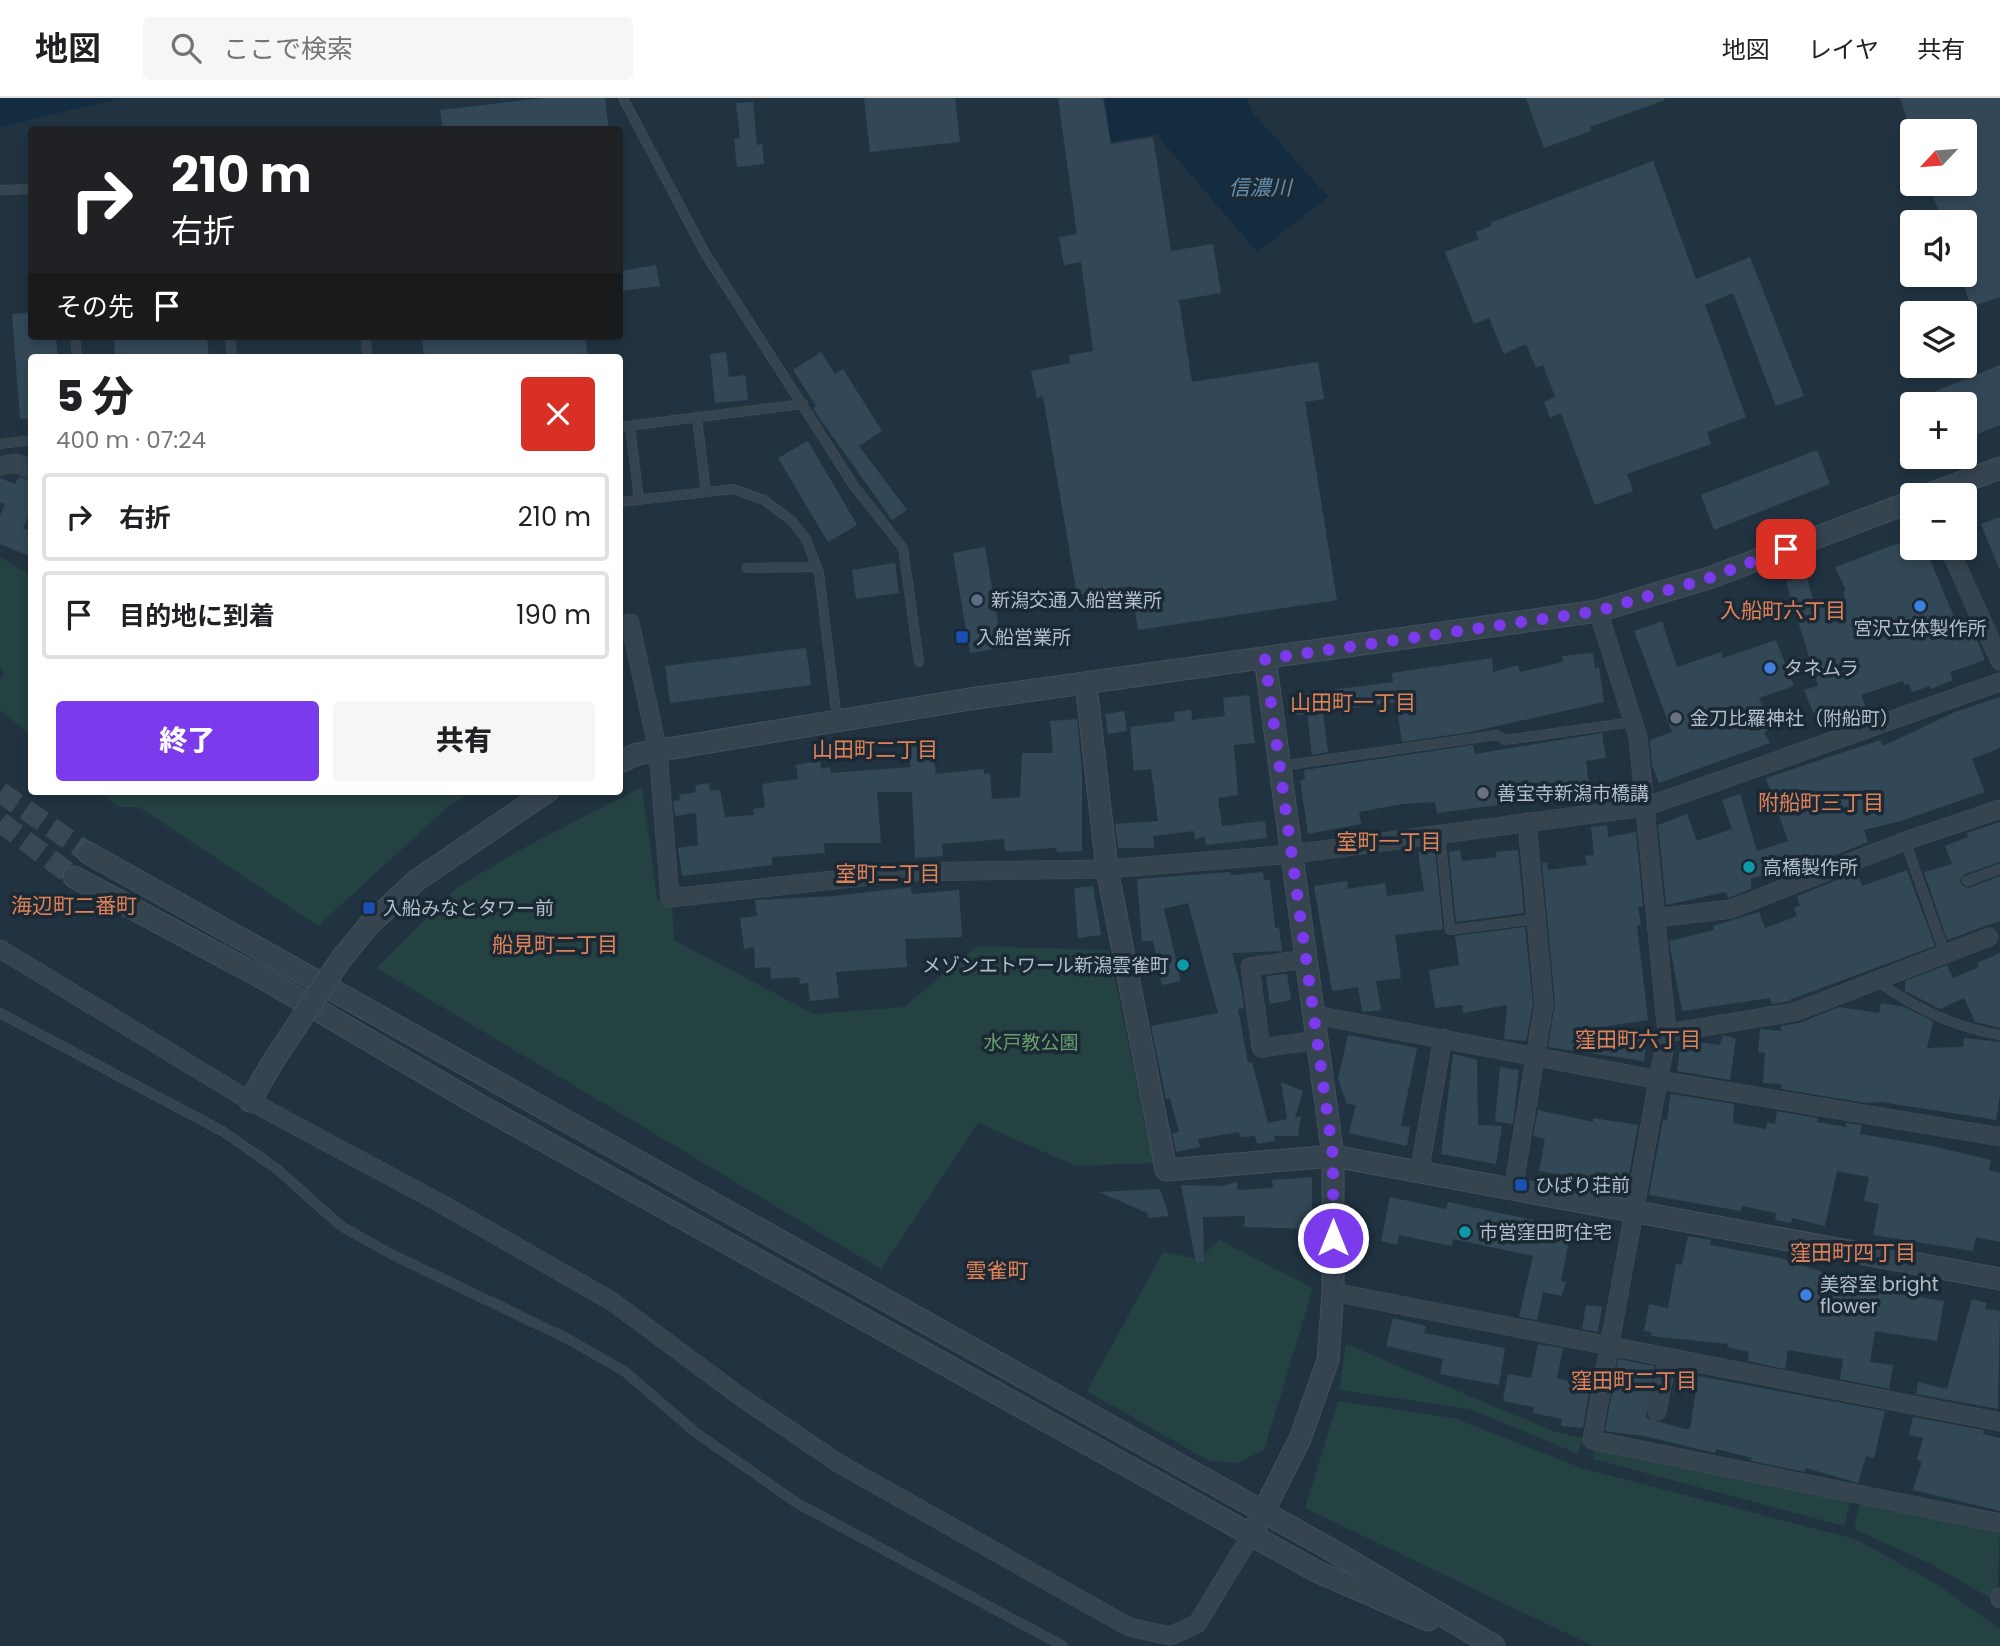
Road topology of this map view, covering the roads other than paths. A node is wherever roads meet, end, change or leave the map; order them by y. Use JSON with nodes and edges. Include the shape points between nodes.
{"nodes":[{"id":1,"x":623,"y":98,"type":"edge"},
{"id":2,"x":28,"y":189,"type":"edge"},
{"id":3,"x":0,"y":190,"type":"edge"},
{"id":4,"x":803,"y":404,"type":"junction"},
{"id":5,"x":697,"y":418,"type":"junction"},
{"id":6,"x":625,"y":427,"type":"edge"},
{"id":7,"x":28,"y":440,"type":"edge"},
{"id":8,"x":0,"y":444,"type":"edge"},
{"id":9,"x":0,"y":466,"type":"edge"},
{"id":10,"x":28,"y":468,"type":"edge"},
{"id":11,"x":2000,"y":468,"type":"edge"},
{"id":12,"x":1959,"y":483,"type":"edge"},
{"id":13,"x":706,"y":492,"type":"junction"},
{"id":14,"x":639,"y":500,"type":"junction"},
{"id":15,"x":623,"y":502,"type":"edge"},
{"id":16,"x":1900,"y":506,"type":"edge"},
{"id":17,"x":1954,"y":560,"type":"edge"},
{"id":18,"x":747,"y":568,"type":"dead end"},
{"id":19,"x":817,"y":568,"type":"junction"},
{"id":20,"x":1598,"y":611,"type":"junction"},
{"id":21,"x":623,"y":624,"type":"edge"},
{"id":22,"x":1265,"y":659,"type":"junction"},
{"id":23,"x":2000,"y":661,"type":"edge"},
{"id":24,"x":919,"y":662,"type":"dead end"},
{"id":25,"x":2000,"y":682,"type":"edge"},
{"id":26,"x":1086,"y":684,"type":"junction"},
{"id":27,"x":837,"y":722,"type":"junction"},
{"id":28,"x":1633,"y":722,"type":"junction"},
{"id":29,"x":658,"y":751,"type":"junction"},
{"id":30,"x":623,"y":761,"type":"edge"},
{"id":31,"x":1281,"y":766,"type":"junction"},
{"id":32,"x":542,"y":795,"type":"edge"},
{"id":33,"x":1645,"y":807,"type":"junction"},
{"id":34,"x":2000,"y":809,"type":"edge"},
{"id":35,"x":1527,"y":822,"type":"junction"},
{"id":36,"x":1440,"y":834,"type":"junction"},
{"id":37,"x":1906,"y":841,"type":"junction"},
{"id":38,"x":88,"y":853,"type":"tunnel mouth"},
{"id":39,"x":1293,"y":854,"type":"junction"},
{"id":40,"x":1107,"y":869,"type":"junction"},
{"id":41,"x":2000,"y":869,"type":"edge"},
{"id":42,"x":74,"y":877,"type":"tunnel mouth"},
{"id":43,"x":1967,"y":881,"type":"dead end"},
{"id":44,"x":1538,"y":918,"type":"junction"},
{"id":45,"x":1656,"y":918,"type":"junction"},
{"id":46,"x":1989,"y":937,"type":"dead end"},
{"id":47,"x":1,"y":951,"type":"edge"},
{"id":48,"x":1945,"y":954,"type":"junction"},
{"id":49,"x":1306,"y":959,"type":"junction"},
{"id":50,"x":1878,"y":982,"type":"junction"},
{"id":51,"x":0,"y":1013,"type":"edge"},
{"id":52,"x":1315,"y":1015,"type":"junction"},
{"id":53,"x":1667,"y":1033,"type":"junction"},
{"id":54,"x":2000,"y":1035,"type":"edge"},
{"id":55,"x":1443,"y":1038,"type":"junction"},
{"id":56,"x":1318,"y":1040,"type":"junction"},
{"id":57,"x":1534,"y":1056,"type":"junction"},
{"id":58,"x":1659,"y":1080,"type":"junction"},
{"id":59,"x":250,"y":1101,"type":"junction"},
{"id":60,"x":2000,"y":1137,"type":"edge"},
{"id":61,"x":1333,"y":1156,"type":"junction"},
{"id":62,"x":1419,"y":1172,"type":"junction"},
{"id":63,"x":1513,"y":1190,"type":"junction"},
{"id":64,"x":1633,"y":1211,"type":"junction"},
{"id":65,"x":2000,"y":1279,"type":"edge"},
{"id":66,"x":1334,"y":1292,"type":"junction"},
{"id":67,"x":1612,"y":1346,"type":"junction"},
{"id":68,"x":1668,"y":1357,"type":"junction"},
{"id":69,"x":1657,"y":1411,"type":"dead end"},
{"id":70,"x":2000,"y":1422,"type":"edge"},
{"id":71,"x":1264,"y":1512,"type":"junction"},
{"id":72,"x":2000,"y":1523,"type":"edge"},
{"id":73,"x":1251,"y":1535,"type":"junction"},
{"id":74,"x":1063,"y":1646,"type":"edge"},
{"id":75,"x":1487,"y":1646,"type":"edge"},
{"id":76,"x":1494,"y":1646,"type":"edge"}],
"edges":[{"from":1,"to":4,"type":"lane","via":[[705,253]]},
{"from":2,"to":3,"type":"lane"},
{"from":4,"to":5,"type":"lane"},
{"from":4,"to":24,"type":"lane","via":[[854,486],[903,548]]},
{"from":5,"to":6,"type":"lane"},
{"from":5,"to":13,"type":"lane"},
{"from":6,"to":14,"type":"lane"},
{"from":7,"to":8,"type":"lane"},
{"from":9,"to":10,"type":"street","via":[[16,463]]},
{"from":11,"to":12,"type":"street"},
{"from":13,"to":14,"type":"lane"},
{"from":13,"to":19,"type":"lane","via":[[733,489],[779,509],[806,538]]},
{"from":14,"to":15,"type":"lane"},
{"from":16,"to":20,"type":"street","via":[[1709,578]]},
{"from":17,"to":23,"type":"street"},
{"from":18,"to":19,"type":"lane"},
{"from":19,"to":27,"type":"lane"},
{"from":20,"to":22,"type":"street"},
{"from":20,"to":28,"type":"street"},
{"from":21,"to":29,"type":"street","via":[[630,623]]},
{"from":22,"to":26,"type":"street"},
{"from":22,"to":31,"type":"street"},
{"from":25,"to":33,"type":"street"},
{"from":26,"to":27,"type":"street"},
{"from":26,"to":40,"type":"street"},
{"from":27,"to":29,"type":"street"},
{"from":28,"to":31,"type":"lane","via":[[1505,740],[1497,735]]},
{"from":28,"to":33,"type":"street"},
{"from":29,"to":30,"type":"street"},
{"from":29,"to":40,"type":"street","via":[[670,898],[908,872]]},
{"from":31,"to":39,"type":"street"},
{"from":32,"to":59,"type":"street","bridge":true,"via":[[417,880],[369,925],[341,959]]},
{"from":33,"to":35,"type":"street"},
{"from":33,"to":45,"type":"street"},
{"from":34,"to":37,"type":"street"},
{"from":35,"to":36,"type":"street"},
{"from":35,"to":44,"type":"street"},
{"from":36,"to":39,"type":"street"},
{"from":36,"to":44,"type":"lane","via":[[1450,930]]},
{"from":37,"to":45,"type":"street","via":[[1731,909]]},
{"from":37,"to":48,"type":"lane"},
{"from":38,"to":71,"type":"street"},
{"from":39,"to":40,"type":"street"},
{"from":39,"to":49,"type":"street"},
{"from":40,"to":61,"type":"street","via":[[1166,1170]]},
{"from":41,"to":43,"type":"lane"},
{"from":42,"to":73,"type":"street","via":[[268,981],[474,1102]]},
{"from":44,"to":57,"type":"street","via":[[1544,1004]]},
{"from":45,"to":53,"type":"street"},
{"from":46,"to":48,"type":"street"},
{"from":47,"to":59,"type":"street"},
{"from":48,"to":50,"type":"street"},
{"from":49,"to":52,"type":"street"},
{"from":49,"to":56,"type":"street","via":[[1250,967],[1261,1048]]},
{"from":50,"to":53,"type":"street","via":[[1795,1012]]},
{"from":50,"to":54,"type":"lane","via":[[1945,1019]]},
{"from":51,"to":74,"type":"lane","via":[[224,1132],[276,1169],[341,1226],[624,1371],[695,1432],[797,1503]]},
{"from":52,"to":55,"type":"street"},
{"from":52,"to":56,"type":"street"},
{"from":53,"to":58,"type":"street"},
{"from":55,"to":57,"type":"street"},
{"from":55,"to":62,"type":"street"},
{"from":56,"to":61,"type":"street"},
{"from":57,"to":58,"type":"street"},
{"from":57,"to":63,"type":"street"},
{"from":58,"to":60,"type":"street"},
{"from":58,"to":64,"type":"street"},
{"from":59,"to":73,"type":"street","via":[[613,1302],[838,1463],[1129,1627],[1170,1636],[1197,1624]]},
{"from":61,"to":62,"type":"street"},
{"from":61,"to":66,"type":"street"},
{"from":62,"to":63,"type":"street"},
{"from":63,"to":64,"type":"street"},
{"from":64,"to":65,"type":"street"},
{"from":64,"to":67,"type":"street"},
{"from":66,"to":67,"type":"street"},
{"from":66,"to":71,"type":"street","via":[[1328,1360],[1300,1439]]},
{"from":67,"to":68,"type":"street"},
{"from":67,"to":72,"type":"street","via":[[1592,1440]]},
{"from":68,"to":69,"type":"street"},
{"from":68,"to":70,"type":"street"},
{"from":71,"to":73,"type":"street"},
{"from":71,"to":76,"type":"street"},
{"from":73,"to":75,"type":"street","via":[[1316,1571]]}]}
